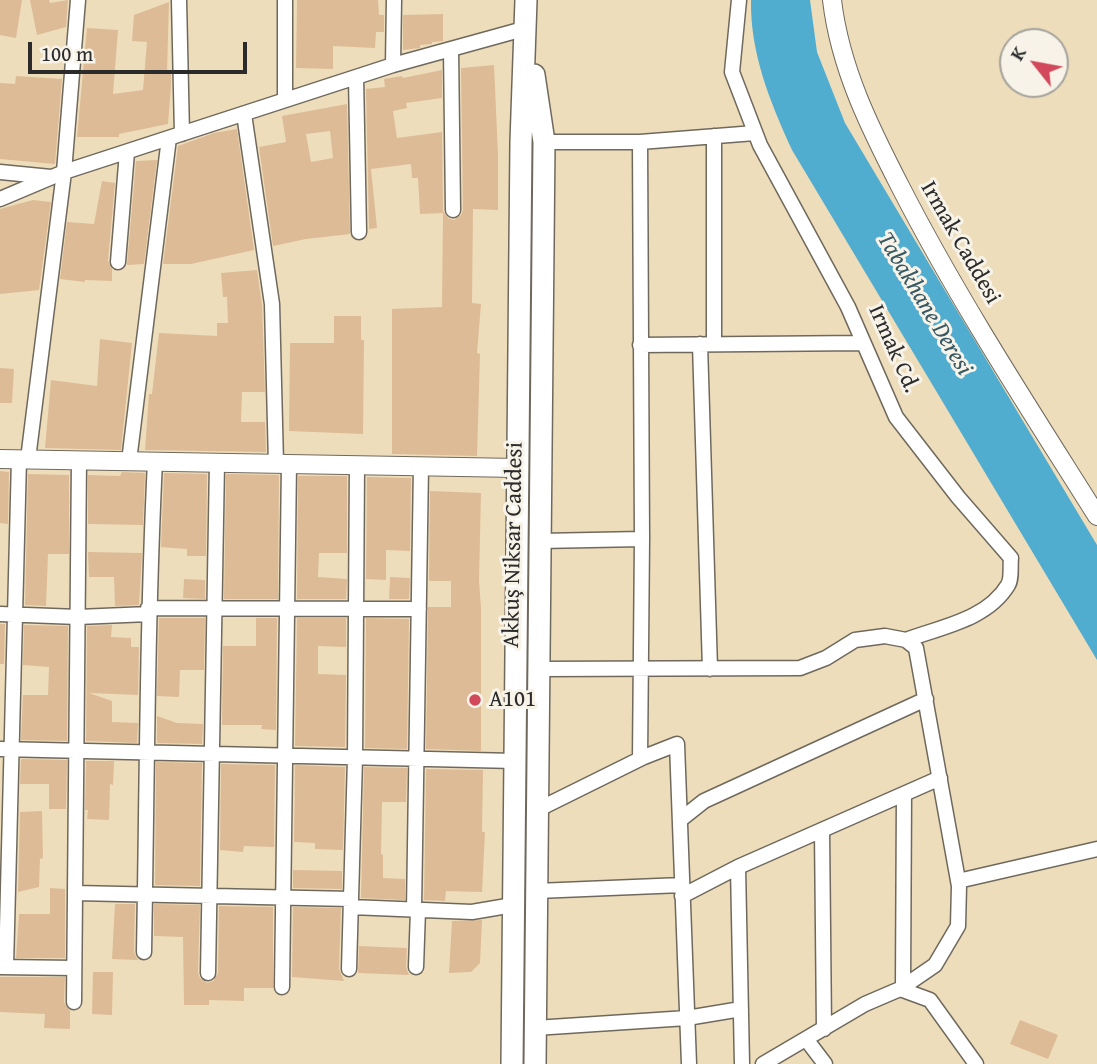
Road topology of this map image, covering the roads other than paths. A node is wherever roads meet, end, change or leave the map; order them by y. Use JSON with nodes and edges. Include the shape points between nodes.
{"nodes":[{"id":1,"x":78,"y":0,"type":"edge"},
{"id":2,"x":179,"y":0,"type":"edge"},
{"id":3,"x":285,"y":0,"type":"edge"},
{"id":4,"x":394,"y":0,"type":"edge"},
{"id":5,"x":526,"y":0,"type":"edge"},
{"id":6,"x":739,"y":0,"type":"edge"},
{"id":7,"x":832,"y":0,"type":"edge"},
{"id":8,"x":527,"y":28,"type":"junction"},
{"id":9,"x":451,"y":49,"type":"junction"},
{"id":10,"x":393,"y":65,"type":"junction"},
{"id":11,"x":356,"y":77,"type":"junction"},
{"id":12,"x":285,"y":100,"type":"junction"},
{"id":13,"x":244,"y":114,"type":"junction"},
{"id":14,"x":755,"y":133,"type":"junction"},
{"id":15,"x":176,"y":136,"type":"junction"},
{"id":16,"x":714,"y":136,"type":"junction"},
{"id":17,"x":544,"y":142,"type":"junction"},
{"id":18,"x":640,"y":142,"type":"junction"},
{"id":19,"x":127,"y":152,"type":"junction"},
{"id":20,"x":0,"y":172,"type":"edge"},
{"id":21,"x":58,"y":175,"type":"junction"},
{"id":22,"x":0,"y":199,"type":"edge"},
{"id":23,"x":453,"y":210,"type":"dead end"},
{"id":24,"x":359,"y":232,"type":"dead end"},
{"id":25,"x":118,"y":262,"type":"dead end"},
{"id":26,"x":863,"y":343,"type":"junction"},
{"id":27,"x":707,"y":344,"type":"junction"},
{"id":28,"x":640,"y":345,"type":"junction"},
{"id":29,"x":0,"y":459,"type":"edge"},
{"id":30,"x":23,"y":459,"type":"junction"},
{"id":31,"x":79,"y":460,"type":"junction"},
{"id":32,"x":129,"y":461,"type":"junction"},
{"id":33,"x":155,"y":461,"type":"junction"},
{"id":34,"x":217,"y":463,"type":"junction"},
{"id":35,"x":282,"y":464,"type":"junction"},
{"id":36,"x":357,"y":465,"type":"junction"},
{"id":37,"x":421,"y":466,"type":"junction"},
{"id":38,"x":518,"y":468,"type":"junction"},
{"id":39,"x":1097,"y":516,"type":"edge"},
{"id":40,"x":642,"y":539,"type":"junction"},
{"id":41,"x":540,"y":541,"type":"junction"},
{"id":42,"x":215,"y":607,"type":"junction"},
{"id":43,"x":287,"y":608,"type":"junction"},
{"id":44,"x":356,"y":609,"type":"junction"},
{"id":45,"x":419,"y":609,"type":"junction"},
{"id":46,"x":148,"y":611,"type":"junction"},
{"id":47,"x":7,"y":614,"type":"edge"},
{"id":48,"x":78,"y":617,"type":"junction"},
{"id":49,"x":906,"y":640,"type":"junction"},
{"id":50,"x":539,"y":669,"type":"junction"},
{"id":51,"x":710,"y":669,"type":"junction"},
{"id":52,"x":642,"y":670,"type":"junction"},
{"id":53,"x":926,"y":699,"type":"junction"},
{"id":54,"x":6,"y":749,"type":"edge"},
{"id":55,"x":76,"y":751,"type":"junction"},
{"id":56,"x":149,"y":753,"type":"junction"},
{"id":57,"x":212,"y":754,"type":"junction"},
{"id":58,"x":285,"y":756,"type":"junction"},
{"id":59,"x":355,"y":758,"type":"junction"},
{"id":60,"x":639,"y":759,"type":"junction"},
{"id":61,"x":417,"y":760,"type":"junction"},
{"id":62,"x":515,"y":761,"type":"junction"},
{"id":63,"x":940,"y":778,"type":"junction"},
{"id":64,"x":904,"y":794,"type":"junction"},
{"id":65,"x":537,"y":810,"type":"junction"},
{"id":66,"x":680,"y":820,"type":"junction"},
{"id":67,"x":822,"y":830,"type":"junction"},
{"id":68,"x":1097,"y":849,"type":"edge"},
{"id":69,"x":738,"y":866,"type":"junction"},
{"id":70,"x":958,"y":881,"type":"junction"},
{"id":71,"x":682,"y":890,"type":"junction"},
{"id":72,"x":537,"y":891,"type":"junction"},
{"id":73,"x":75,"y":893,"type":"junction"},
{"id":74,"x":145,"y":895,"type":"junction"},
{"id":75,"x":209,"y":897,"type":"junction"},
{"id":76,"x":283,"y":899,"type":"junction"},
{"id":77,"x":351,"y":903,"type":"junction"},
{"id":78,"x":513,"y":905,"type":"junction"},
{"id":79,"x":416,"y":910,"type":"junction"},
{"id":80,"x":144,"y":952,"type":"dead end"},
{"id":81,"x":3,"y":967,"type":"edge"},
{"id":82,"x":416,"y":967,"type":"dead end"},
{"id":83,"x":74,"y":968,"type":"junction"},
{"id":84,"x":349,"y":969,"type":"dead end"},
{"id":85,"x":208,"y":974,"type":"dead end"},
{"id":86,"x":282,"y":986,"type":"dead end"},
{"id":87,"x":901,"y":987,"type":"junction"},
{"id":88,"x":74,"y":1002,"type":"dead end"},
{"id":89,"x":741,"y":1009,"type":"junction"},
{"id":90,"x":687,"y":1018,"type":"junction"},
{"id":91,"x":535,"y":1028,"type":"junction"},
{"id":92,"x":824,"y":1029,"type":"junction"},
{"id":93,"x":806,"y":1039,"type":"junction"},
{"id":94,"x":512,"y":1064,"type":"edge"},
{"id":95,"x":535,"y":1064,"type":"edge"},
{"id":96,"x":689,"y":1064,"type":"edge"},
{"id":97,"x":742,"y":1064,"type":"edge"},
{"id":98,"x":763,"y":1064,"type":"edge"},
{"id":99,"x":825,"y":1064,"type":"edge"},
{"id":100,"x":976,"y":1064,"type":"edge"}],
"edges":[{"from":1,"to":21,"type":"street"},
{"from":2,"to":15,"type":"street"},
{"from":3,"to":12,"type":"street"},
{"from":4,"to":10,"type":"street"},
{"from":5,"to":8,"type":"main road","name":"Akkuş Niksar Caddesi"},
{"from":6,"to":14,"type":"street","name":"Irmak Cd.","via":[[732,72]]},
{"from":7,"to":39,"type":"street","name":"Irmak Caddesi","via":[[845,65],[865,118],[934,253]]},
{"from":8,"to":9,"type":"street"},
{"from":8,"to":17,"type":"main road","name":"Akkuş Niksar Caddesi"},
{"from":8,"to":38,"type":"main road","name":"Akkuş Niksar Caddesi","via":[[521,142]]},
{"from":9,"to":10,"type":"street"},
{"from":9,"to":23,"type":"street"},
{"from":10,"to":11,"type":"street"},
{"from":11,"to":12,"type":"street"},
{"from":11,"to":24,"type":"street"},
{"from":12,"to":13,"type":"street"},
{"from":13,"to":15,"type":"street"},
{"from":13,"to":35,"type":"street","via":[[272,304]]},
{"from":14,"to":16,"type":"street"},
{"from":14,"to":26,"type":"street","name":"Irmak Cd."},
{"from":15,"to":19,"type":"street"},
{"from":15,"to":32,"type":"street"},
{"from":16,"to":18,"type":"street"},
{"from":16,"to":27,"type":"street"},
{"from":17,"to":18,"type":"street"},
{"from":17,"to":41,"type":"main road","name":"Akkuş Niksar Caddesi"},
{"from":18,"to":28,"type":"street"},
{"from":19,"to":21,"type":"street"},
{"from":19,"to":25,"type":"street"},
{"from":20,"to":21,"type":"street"},
{"from":21,"to":22,"type":"street"},
{"from":21,"to":30,"type":"street"},
{"from":26,"to":27,"type":"street"},
{"from":26,"to":49,"type":"street","name":"Irmak Cd.","via":[[896,417],[1011,558],[1009,584],[989,606],[961,622]]},
{"from":27,"to":28,"type":"street"},
{"from":27,"to":51,"type":"street"},
{"from":28,"to":40,"type":"street"},
{"from":29,"to":30,"type":"street"},
{"from":30,"to":31,"type":"street"},
{"from":30,"to":47,"type":"street"},
{"from":31,"to":32,"type":"street"},
{"from":31,"to":48,"type":"street"},
{"from":32,"to":33,"type":"street"},
{"from":33,"to":34,"type":"street"},
{"from":33,"to":46,"type":"street"},
{"from":34,"to":35,"type":"street"},
{"from":34,"to":42,"type":"street"},
{"from":35,"to":36,"type":"street"},
{"from":35,"to":43,"type":"street"},
{"from":36,"to":37,"type":"street"},
{"from":36,"to":44,"type":"street"},
{"from":37,"to":38,"type":"street"},
{"from":37,"to":45,"type":"street"},
{"from":38,"to":62,"type":"main road","name":"Akkuş Niksar Caddesi"},
{"from":40,"to":41,"type":"street"},
{"from":40,"to":52,"type":"street"},
{"from":41,"to":50,"type":"main road","name":"Akkuş Niksar Caddesi"},
{"from":42,"to":43,"type":"street"},
{"from":42,"to":46,"type":"street"},
{"from":42,"to":57,"type":"street"},
{"from":43,"to":44,"type":"street"},
{"from":43,"to":58,"type":"street"},
{"from":44,"to":45,"type":"street"},
{"from":44,"to":59,"type":"street"},
{"from":45,"to":61,"type":"street"},
{"from":46,"to":48,"type":"street"},
{"from":46,"to":56,"type":"street"},
{"from":47,"to":48,"type":"street"},
{"from":47,"to":54,"type":"street"},
{"from":48,"to":55,"type":"street"},
{"from":49,"to":51,"type":"street","via":[[885,636],[855,640],[800,668]]},
{"from":49,"to":53,"type":"street","via":[[916,648]]},
{"from":50,"to":52,"type":"street"},
{"from":50,"to":65,"type":"main road","name":"Akkuş Niksar Caddesi"},
{"from":51,"to":52,"type":"street"},
{"from":52,"to":60,"type":"street"},
{"from":53,"to":63,"type":"street"},
{"from":53,"to":66,"type":"street","via":[[704,801]]},
{"from":54,"to":55,"type":"street"},
{"from":54,"to":81,"type":"street"},
{"from":55,"to":56,"type":"street"},
{"from":55,"to":73,"type":"street"},
{"from":56,"to":57,"type":"street"},
{"from":56,"to":74,"type":"street"},
{"from":57,"to":58,"type":"street"},
{"from":57,"to":75,"type":"street"},
{"from":58,"to":59,"type":"street"},
{"from":58,"to":76,"type":"street"},
{"from":59,"to":61,"type":"street"},
{"from":59,"to":77,"type":"street"},
{"from":60,"to":65,"type":"street"},
{"from":60,"to":66,"type":"street","via":[[677,744]]},
{"from":61,"to":62,"type":"street"},
{"from":61,"to":79,"type":"street"},
{"from":62,"to":78,"type":"main road","name":"Akkuş Niksar Caddesi"},
{"from":63,"to":64,"type":"street"},
{"from":63,"to":70,"type":"street"},
{"from":64,"to":67,"type":"street"},
{"from":64,"to":87,"type":"street"},
{"from":65,"to":72,"type":"main road","name":"Akkuş Niksar Caddesi"},
{"from":66,"to":71,"type":"street"},
{"from":67,"to":69,"type":"street"},
{"from":67,"to":92,"type":"street"},
{"from":68,"to":70,"type":"street"},
{"from":69,"to":71,"type":"street"},
{"from":69,"to":89,"type":"street"},
{"from":70,"to":87,"type":"street","via":[[958,926],[935,965]]},
{"from":71,"to":72,"type":"street"},
{"from":71,"to":90,"type":"street"},
{"from":72,"to":91,"type":"main road","name":"Akkuş Niksar Caddesi"},
{"from":73,"to":74,"type":"street"},
{"from":73,"to":83,"type":"street"},
{"from":74,"to":75,"type":"street"},
{"from":74,"to":80,"type":"street"},
{"from":75,"to":76,"type":"street"},
{"from":75,"to":85,"type":"street"},
{"from":76,"to":77,"type":"street"},
{"from":76,"to":86,"type":"street"},
{"from":77,"to":79,"type":"street"},
{"from":77,"to":84,"type":"street"},
{"from":78,"to":79,"type":"street","via":[[472,912]]},
{"from":78,"to":94,"type":"main road","name":"Akkuş Niksar Caddesi"},
{"from":79,"to":82,"type":"street"},
{"from":81,"to":83,"type":"street"},
{"from":83,"to":88,"type":"street"},
{"from":87,"to":92,"type":"street"},
{"from":87,"to":100,"type":"street","via":[[930,1000]]},
{"from":89,"to":90,"type":"street"},
{"from":89,"to":97,"type":"street"},
{"from":90,"to":91,"type":"street"},
{"from":90,"to":96,"type":"street"},
{"from":91,"to":95,"type":"main road","name":"Akkuş Niksar Caddesi"},
{"from":92,"to":93,"type":"street"},
{"from":93,"to":98,"type":"street"},
{"from":93,"to":99,"type":"street"}]}
